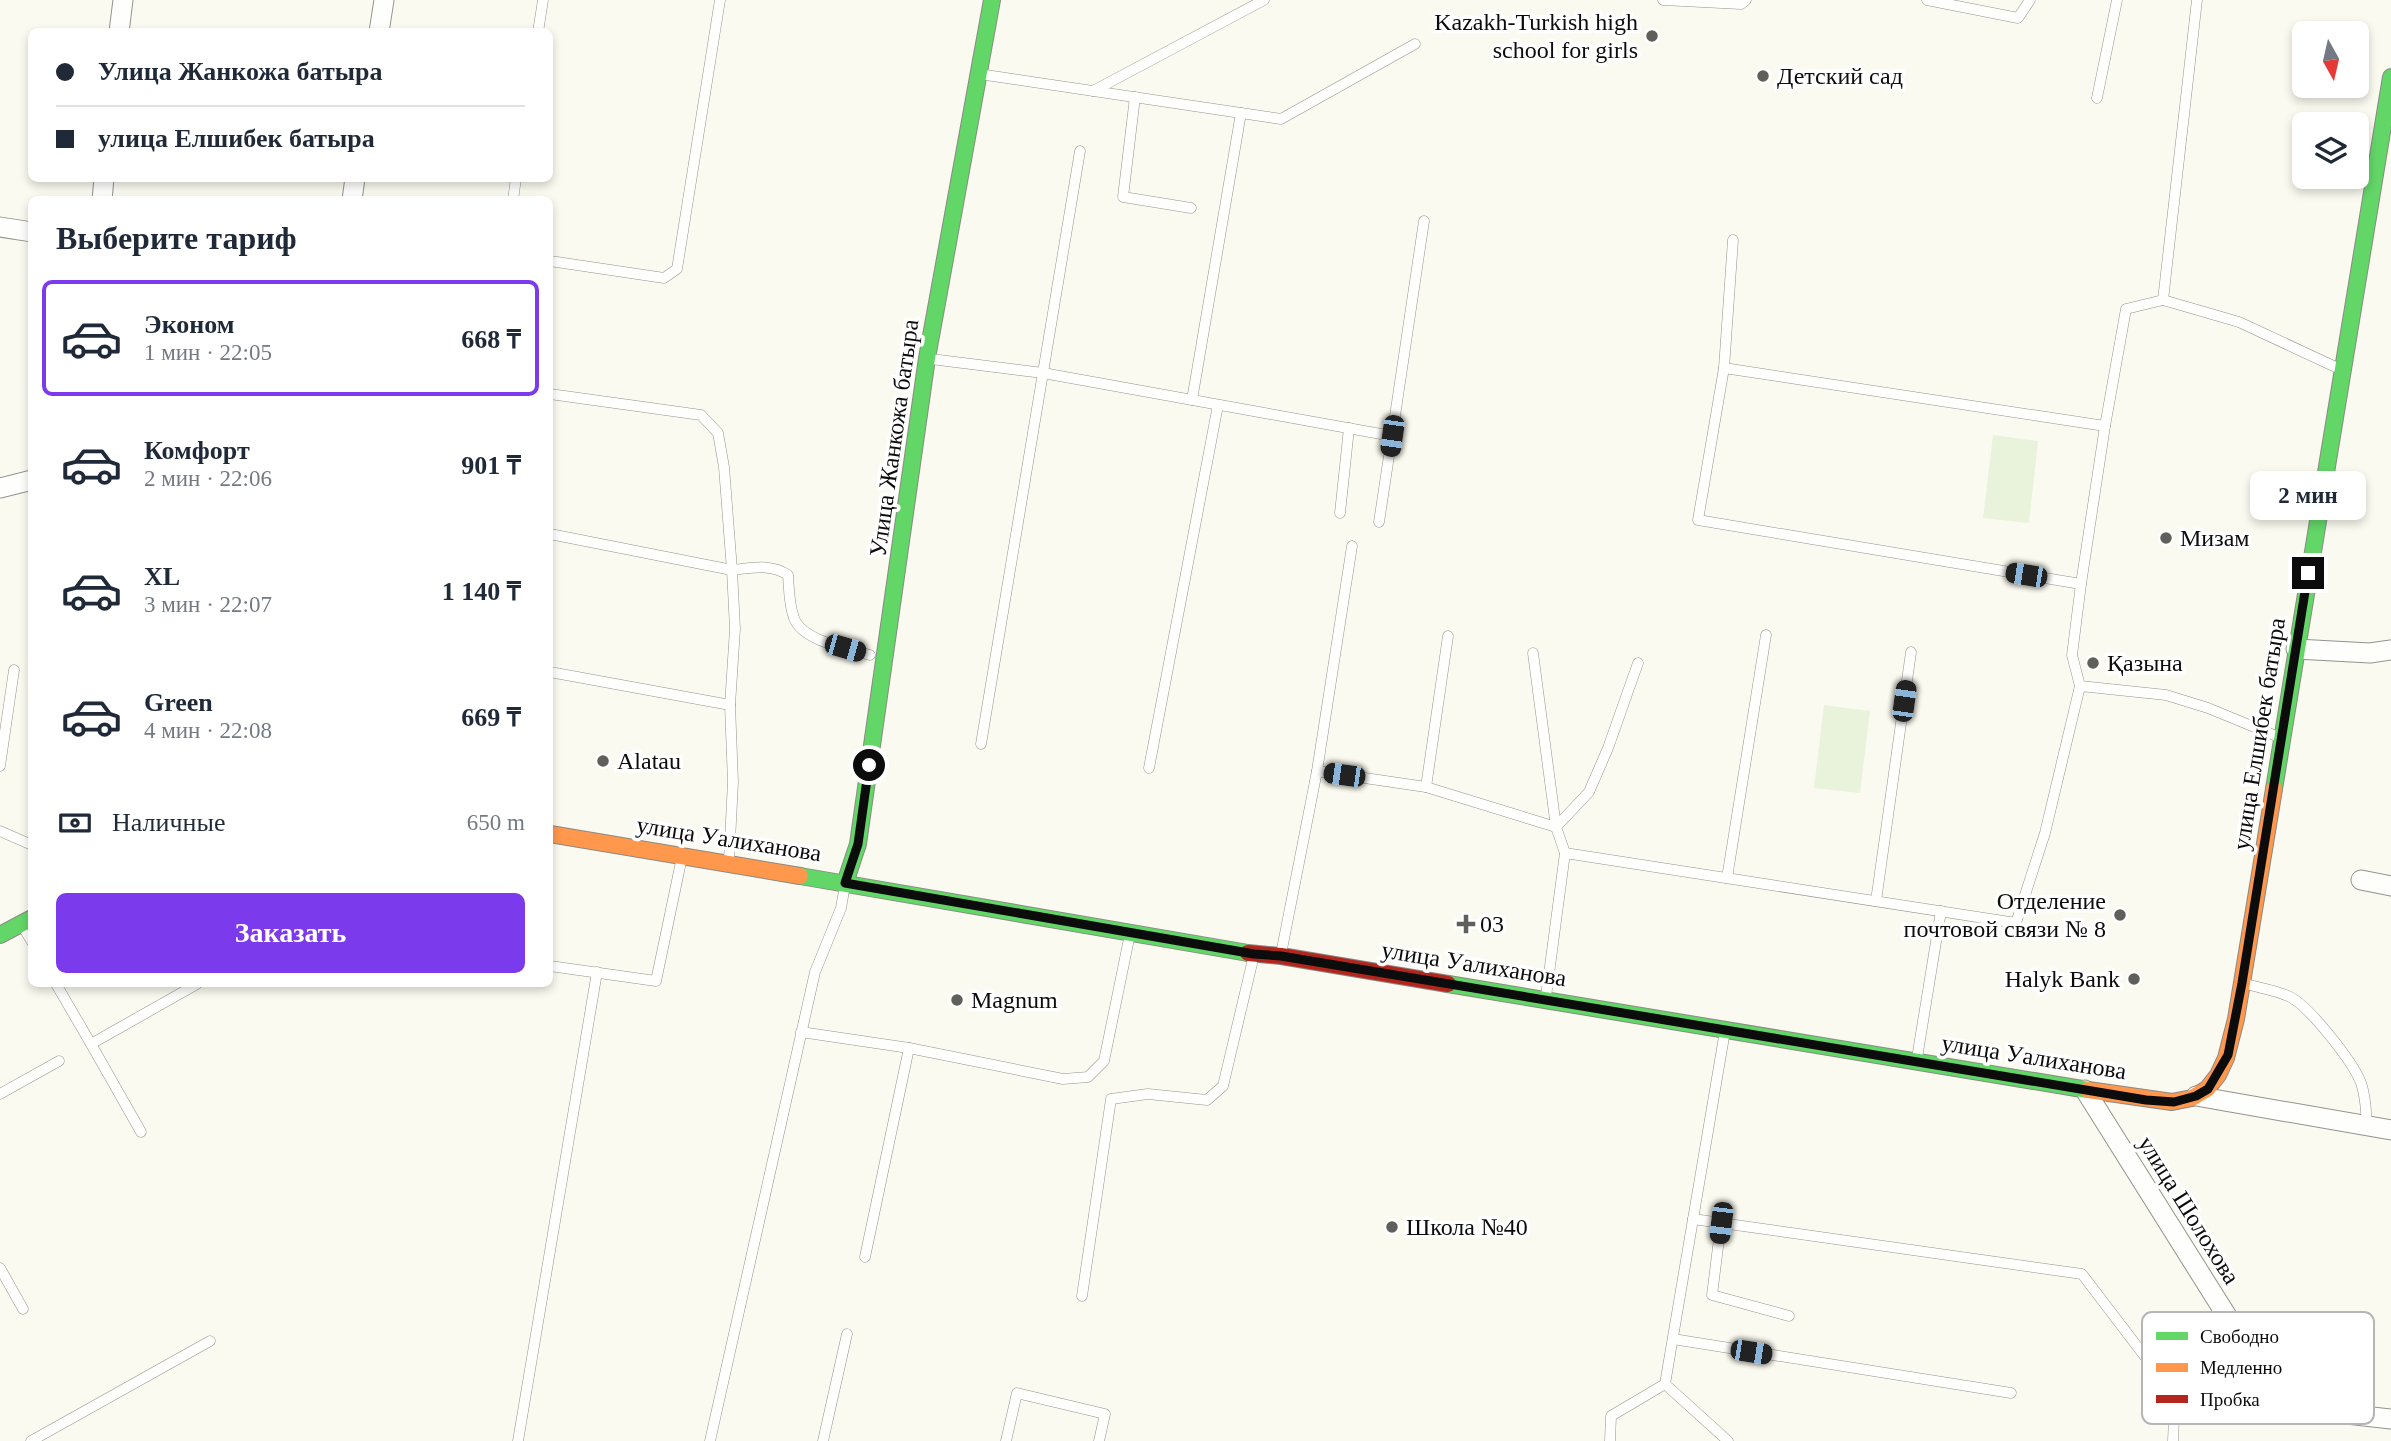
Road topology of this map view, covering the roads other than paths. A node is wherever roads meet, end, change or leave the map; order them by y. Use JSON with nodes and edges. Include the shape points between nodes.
{"nodes":[{"id":1,"x":122,"y":0,"type":"edge"},
{"id":2,"x":384,"y":0,"type":"edge"},
{"id":3,"x":543,"y":0,"type":"edge"},
{"id":4,"x":720,"y":0,"type":"edge"},
{"id":5,"x":992,"y":0,"type":"edge"},
{"id":6,"x":1264,"y":0,"type":"edge"},
{"id":7,"x":1663,"y":0,"type":"edge"},
{"id":8,"x":1746,"y":0,"type":"edge"},
{"id":9,"x":1927,"y":0,"type":"edge"},
{"id":10,"x":2030,"y":0,"type":"edge"},
{"id":11,"x":2117,"y":0,"type":"edge"},
{"id":12,"x":2197,"y":0,"type":"edge"},
{"id":13,"x":119,"y":28,"type":"edge"},
{"id":14,"x":380,"y":28,"type":"edge"},
{"id":15,"x":539,"y":28,"type":"edge"},
{"id":16,"x":1415,"y":44,"type":"dead end"},
{"id":17,"x":979,"y":74,"type":"junction"},
{"id":18,"x":2391,"y":77,"type":"edge"},
{"id":19,"x":1093,"y":91,"type":"junction"},
{"id":20,"x":1135,"y":97,"type":"junction"},
{"id":21,"x":2098,"y":98,"type":"dead end"},
{"id":22,"x":1241,"y":113,"type":"junction"},
{"id":23,"x":2386,"y":132,"type":"edge"},
{"id":24,"x":1080,"y":151,"type":"dead end"},
{"id":25,"x":1191,"y":208,"type":"dead end"},
{"id":26,"x":1424,"y":221,"type":"dead end"},
{"id":27,"x":0,"y":227,"type":"edge"},
{"id":28,"x":28,"y":231,"type":"edge"},
{"id":29,"x":1732,"y":240,"type":"dead end"},
{"id":30,"x":553,"y":261,"type":"edge"},
{"id":31,"x":2163,"y":300,"type":"junction"},
{"id":32,"x":927,"y":359,"type":"junction"},
{"id":33,"x":1724,"y":368,"type":"junction"},
{"id":34,"x":2342,"y":370,"type":"junction"},
{"id":35,"x":1043,"y":373,"type":"junction"},
{"id":36,"x":553,"y":394,"type":"edge"},
{"id":37,"x":1192,"y":400,"type":"junction"},
{"id":38,"x":1217,"y":405,"type":"junction"},
{"id":39,"x":2105,"y":426,"type":"junction"},
{"id":40,"x":1349,"y":428,"type":"junction"},
{"id":41,"x":1392,"y":436,"type":"junction"},
{"id":42,"x":28,"y":481,"type":"edge"},
{"id":43,"x":0,"y":488,"type":"edge"},
{"id":44,"x":1340,"y":513,"type":"dead end"},
{"id":45,"x":1379,"y":522,"type":"dead end"},
{"id":46,"x":553,"y":535,"type":"edge"},
{"id":47,"x":1352,"y":547,"type":"dead end"},
{"id":48,"x":732,"y":570,"type":"junction"},
{"id":49,"x":2081,"y":584,"type":"junction"},
{"id":50,"x":1766,"y":635,"type":"dead end"},
{"id":51,"x":1448,"y":636,"type":"dead end"},
{"id":52,"x":2296,"y":649,"type":"junction"},
{"id":53,"x":2391,"y":650,"type":"edge"},
{"id":54,"x":1911,"y":652,"type":"dead end"},
{"id":55,"x":1533,"y":653,"type":"dead end"},
{"id":56,"x":870,"y":655,"type":"dead end"},
{"id":57,"x":1637,"y":663,"type":"dead end"},
{"id":58,"x":14,"y":670,"type":"dead end"},
{"id":59,"x":553,"y":673,"type":"edge"},
{"id":60,"x":2080,"y":685,"type":"junction"},
{"id":61,"x":730,"y":705,"type":"junction"},
{"id":62,"x":2281,"y":738,"type":"junction"},
{"id":63,"x":981,"y":744,"type":"dead end"},
{"id":64,"x":0,"y":765,"type":"edge"},
{"id":65,"x":1149,"y":768,"type":"dead end"},
{"id":66,"x":1317,"y":771,"type":"junction"},
{"id":67,"x":1426,"y":787,"type":"junction"},
{"id":68,"x":1556,"y":828,"type":"junction"},
{"id":69,"x":0,"y":831,"type":"edge"},
{"id":70,"x":553,"y":834,"type":"edge"},
{"id":71,"x":28,"y":843,"type":"edge"},
{"id":72,"x":1566,"y":853,"type":"junction"},
{"id":73,"x":682,"y":856,"type":"junction"},
{"id":74,"x":728,"y":864,"type":"junction"},
{"id":75,"x":1727,"y":878,"type":"junction"},
{"id":76,"x":2361,"y":880,"type":"dead end"},
{"id":77,"x":845,"y":883,"type":"junction"},
{"id":78,"x":2391,"y":886,"type":"edge"},
{"id":79,"x":1877,"y":901,"type":"junction"},
{"id":80,"x":1941,"y":911,"type":"junction"},
{"id":81,"x":26,"y":920,"type":"edge"},
{"id":82,"x":1131,"y":931,"type":"junction"},
{"id":83,"x":0,"y":935,"type":"edge"},
{"id":84,"x":1254,"y":954,"type":"junction"},
{"id":85,"x":1281,"y":956,"type":"junction"},
{"id":86,"x":553,"y":967,"type":"edge"},
{"id":87,"x":597,"y":972,"type":"junction"},
{"id":88,"x":2242,"y":983,"type":"junction"},
{"id":89,"x":58,"y":987,"type":"edge"},
{"id":90,"x":192,"y":987,"type":"edge"},
{"id":91,"x":1546,"y":1000,"type":"junction"},
{"id":92,"x":1725,"y":1030,"type":"junction"},
{"id":93,"x":801,"y":1032,"type":"junction"},
{"id":94,"x":91,"y":1044,"type":"junction"},
{"id":95,"x":909,"y":1048,"type":"junction"},
{"id":96,"x":59,"y":1061,"type":"dead end"},
{"id":97,"x":1917,"y":1062,"type":"junction"},
{"id":98,"x":2085,"y":1090,"type":"junction"},
{"id":99,"x":0,"y":1094,"type":"edge"},
{"id":100,"x":2196,"y":1096,"type":"junction"},
{"id":101,"x":2367,"y":1126,"type":"junction"},
{"id":102,"x":2391,"y":1130,"type":"edge"},
{"id":103,"x":141,"y":1132,"type":"dead end"},
{"id":104,"x":1693,"y":1219,"type":"junction"},
{"id":105,"x":1721,"y":1223,"type":"junction"},
{"id":106,"x":865,"y":1257,"type":"dead end"},
{"id":107,"x":0,"y":1268,"type":"edge"},
{"id":108,"x":1082,"y":1296,"type":"dead end"},
{"id":109,"x":23,"y":1309,"type":"dead end"},
{"id":110,"x":2224,"y":1312,"type":"edge"},
{"id":111,"x":1789,"y":1316,"type":"dead end"},
{"id":112,"x":847,"y":1334,"type":"dead end"},
{"id":113,"x":1673,"y":1339,"type":"junction"},
{"id":114,"x":210,"y":1341,"type":"dead end"},
{"id":115,"x":2142,"y":1352,"type":"edge"},
{"id":116,"x":1665,"y":1384,"type":"junction"},
{"id":117,"x":2011,"y":1393,"type":"dead end"},
{"id":118,"x":31,"y":1441,"type":"edge"},
{"id":119,"x":518,"y":1441,"type":"edge"},
{"id":120,"x":710,"y":1441,"type":"edge"},
{"id":121,"x":823,"y":1441,"type":"edge"},
{"id":122,"x":1006,"y":1441,"type":"edge"},
{"id":123,"x":1099,"y":1441,"type":"edge"},
{"id":124,"x":1610,"y":1441,"type":"edge"},
{"id":125,"x":1728,"y":1441,"type":"edge"}],
"edges":[{"from":1,"to":13,"type":"street"},
{"from":2,"to":14,"type":"street"},
{"from":3,"to":15,"type":"lane"},
{"from":4,"to":30,"type":"lane","via":[[677,269],[664,278]]},
{"from":5,"to":17,"type":"main road","name":"Улица Жанкожа батыра"},
{"from":6,"to":19,"type":"lane"},
{"from":7,"to":8,"type":"lane","via":[[1741,5]]},
{"from":9,"to":10,"type":"lane","via":[[2018,18]]},
{"from":11,"to":21,"type":"lane"},
{"from":12,"to":31,"type":"lane"},
{"from":16,"to":22,"type":"lane","via":[[1281,119]]},
{"from":17,"to":19,"type":"lane"},
{"from":17,"to":32,"type":"main road","name":"Улица Жанкожа батыра"},
{"from":18,"to":23,"type":"main road","name":"улица Елшибек батыра"},
{"from":19,"to":20,"type":"lane"},
{"from":20,"to":22,"type":"lane"},
{"from":20,"to":25,"type":"lane","via":[[1123,197]]},
{"from":22,"to":37,"type":"lane"},
{"from":23,"to":34,"type":"main road","name":"улица Елшибек батыра"},
{"from":24,"to":35,"type":"lane"},
{"from":26,"to":41,"type":"lane"},
{"from":27,"to":28,"type":"street"},
{"from":29,"to":33,"type":"lane"},
{"from":31,"to":34,"type":"lane","via":[[2239,322]]},
{"from":31,"to":39,"type":"lane","via":[[2126,309]]},
{"from":32,"to":35,"type":"lane"},
{"from":32,"to":77,"type":"main road","name":"Улица Жанкожа батыра","via":[[858,844]]},
{"from":33,"to":39,"type":"lane"},
{"from":33,"to":49,"type":"lane","via":[[1698,520]]},
{"from":34,"to":52,"type":"main road","name":"улица Елшибек батыра"},
{"from":35,"to":37,"type":"lane"},
{"from":35,"to":63,"type":"lane"},
{"from":36,"to":48,"type":"lane","via":[[701,415],[718,433]]},
{"from":37,"to":38,"type":"lane"},
{"from":38,"to":40,"type":"lane"},
{"from":38,"to":65,"type":"lane"},
{"from":39,"to":49,"type":"lane"},
{"from":40,"to":41,"type":"lane"},
{"from":40,"to":44,"type":"lane"},
{"from":41,"to":45,"type":"lane"},
{"from":42,"to":43,"type":"street"},
{"from":46,"to":48,"type":"lane"},
{"from":47,"to":66,"type":"lane"},
{"from":48,"to":56,"type":"lane","via":[[779,569],[788,575],[798,627],[820,640]]},
{"from":48,"to":61,"type":"lane","via":[[735,629]]},
{"from":49,"to":60,"type":"lane","via":[[2073,655]]},
{"from":50,"to":75,"type":"lane"},
{"from":51,"to":67,"type":"lane"},
{"from":52,"to":53,"type":"street"},
{"from":52,"to":62,"type":"main road","name":"улица Елшибек батыра"},
{"from":54,"to":79,"type":"lane"},
{"from":55,"to":68,"type":"lane"},
{"from":57,"to":68,"type":"lane","via":[[1589,792]]},
{"from":58,"to":64,"type":"lane"},
{"from":59,"to":61,"type":"lane"},
{"from":60,"to":62,"type":"lane","via":[[2166,695]]},
{"from":60,"to":80,"type":"lane","via":[[2045,833],[2016,923]]},
{"from":61,"to":74,"type":"lane","via":[[733,782]]},
{"from":62,"to":88,"type":"main road","name":"улица Елшибек батыра"},
{"from":66,"to":67,"type":"lane"},
{"from":66,"to":85,"type":"lane"},
{"from":67,"to":68,"type":"lane"},
{"from":68,"to":72,"type":"lane"},
{"from":69,"to":71,"type":"lane"},
{"from":70,"to":73,"type":"main road","name":"улица Уалиханова"},
{"from":72,"to":75,"type":"lane"},
{"from":72,"to":91,"type":"lane"},
{"from":73,"to":74,"type":"main road","name":"улица Уалиханова"},
{"from":73,"to":87,"type":"lane","via":[[656,981]]},
{"from":74,"to":77,"type":"main road","name":"улица Уалиханова"},
{"from":75,"to":79,"type":"lane"},
{"from":76,"to":78,"type":"street"},
{"from":77,"to":82,"type":"main road","name":"улица Уалиханова"},
{"from":77,"to":93,"type":"lane","via":[[841,908],[815,972]]},
{"from":79,"to":80,"type":"lane"},
{"from":80,"to":97,"type":"lane"},
{"from":81,"to":83,"type":"main road"},
{"from":82,"to":84,"type":"main road","name":"улица Уалиханова"},
{"from":82,"to":95,"type":"lane","via":[[1104,1061],[1088,1077],[1063,1079]]},
{"from":84,"to":85,"type":"main road","name":"улица Уалиханова"},
{"from":84,"to":108,"type":"lane","via":[[1223,1086],[1207,1100],[1148,1094],[1111,1099]]},
{"from":85,"to":91,"type":"main road","name":"улица Уалиханова"},
{"from":86,"to":87,"type":"lane"},
{"from":87,"to":119,"type":"lane"},
{"from":88,"to":100,"type":"main road","name":"улица Елшибек батыра","via":[[2228,1055],[2208,1089]]},
{"from":88,"to":101,"type":"lane","via":[[2289,996],[2306,1008],[2360,1080]]},
{"from":89,"to":94,"type":"lane"},
{"from":90,"to":94,"type":"lane"},
{"from":91,"to":92,"type":"main road","name":"улица Уалиханова"},
{"from":92,"to":97,"type":"main road","name":"улица Уалиханова"},
{"from":92,"to":104,"type":"lane"},
{"from":93,"to":95,"type":"lane"},
{"from":93,"to":120,"type":"lane"},
{"from":94,"to":103,"type":"lane"},
{"from":95,"to":106,"type":"lane"},
{"from":96,"to":99,"type":"lane"},
{"from":97,"to":98,"type":"main road","name":"улица Уалиханова"},
{"from":98,"to":100,"type":"main road","name":"улица Уалиханова","via":[[2174,1102]]},
{"from":98,"to":110,"type":"street","name":"улица Шолохова"},
{"from":100,"to":101,"type":"street","name":"улица Уалиханова"},
{"from":101,"to":102,"type":"street","name":"улица Уалиханова"},
{"from":104,"to":105,"type":"lane"},
{"from":104,"to":113,"type":"lane"},
{"from":105,"to":111,"type":"lane","via":[[1712,1295]]},
{"from":105,"to":115,"type":"lane","via":[[2082,1273]]},
{"from":107,"to":109,"type":"lane"},
{"from":112,"to":121,"type":"lane"},
{"from":113,"to":116,"type":"lane"},
{"from":113,"to":117,"type":"lane"},
{"from":114,"to":118,"type":"lane"},
{"from":116,"to":124,"type":"lane","via":[[1611,1416]]},
{"from":116,"to":125,"type":"lane"},
{"from":122,"to":123,"type":"lane","via":[[1017,1393],[1105,1414]]}]}
